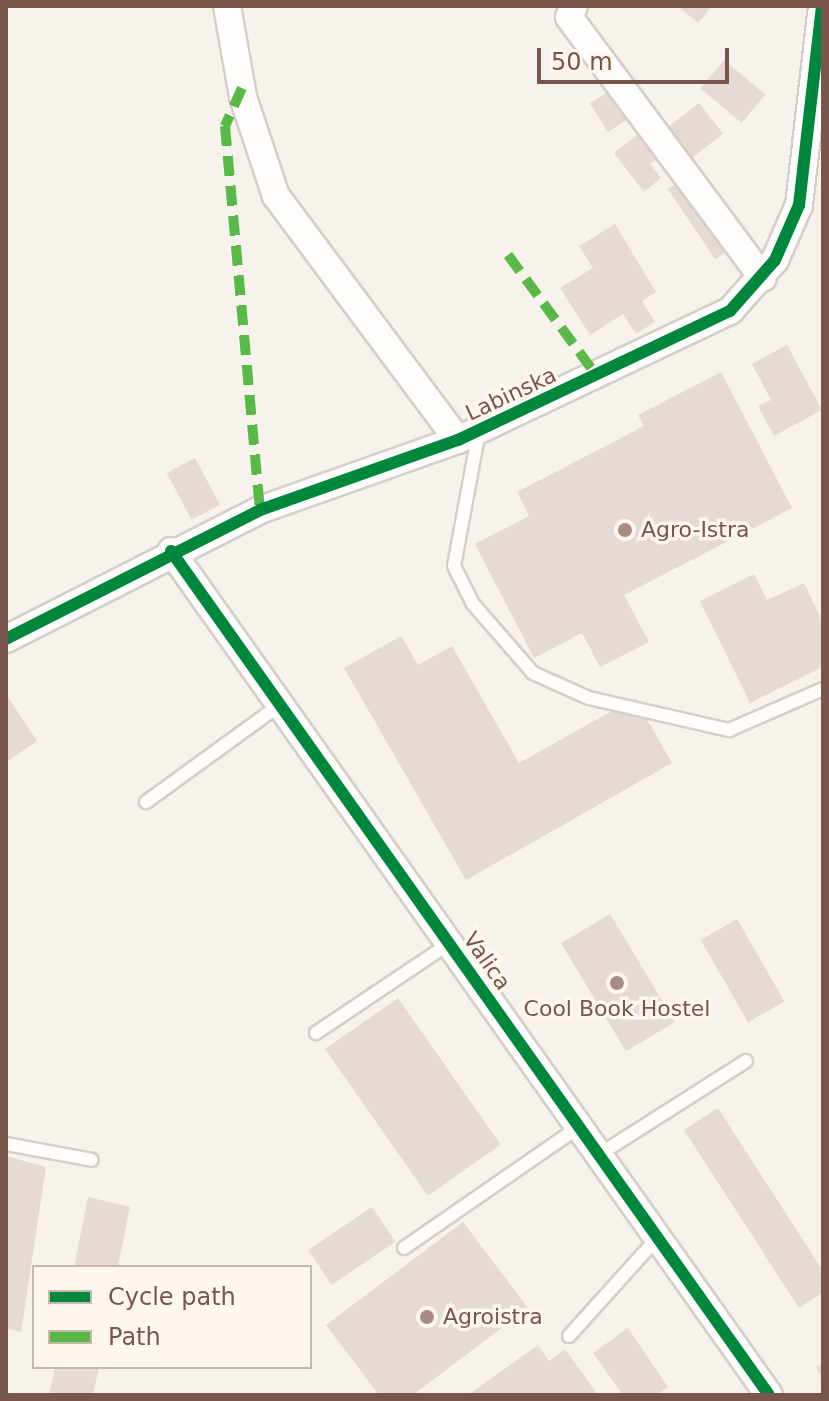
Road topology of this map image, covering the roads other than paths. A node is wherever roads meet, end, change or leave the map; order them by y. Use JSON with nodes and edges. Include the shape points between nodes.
{"nodes":[{"id":1,"x":227,"y":6,"type":"edge"},
{"id":2,"x":574,"y":6,"type":"edge"},
{"id":3,"x":819,"y":8,"type":"edge"},
{"id":4,"x":763,"y":278,"type":"junction"},
{"id":5,"x":469,"y":436,"type":"junction"},
{"id":6,"x":171,"y":551,"type":"junction"},
{"id":7,"x":6,"y":639,"type":"edge"},
{"id":8,"x":823,"y":689,"type":"edge"},
{"id":9,"x":281,"y":704,"type":"junction"},
{"id":10,"x":146,"y":802,"type":"dead end"},
{"id":11,"x":450,"y":943,"type":"junction"},
{"id":12,"x":316,"y":1033,"type":"dead end"},
{"id":13,"x":746,"y":1061,"type":"dead end"},
{"id":14,"x":580,"y":1126,"type":"junction"},
{"id":15,"x":6,"y":1144,"type":"edge"},
{"id":16,"x":600,"y":1154,"type":"junction"},
{"id":17,"x":92,"y":1160,"type":"dead end"},
{"id":18,"x":658,"y":1236,"type":"junction"},
{"id":19,"x":404,"y":1248,"type":"dead end"},
{"id":20,"x":569,"y":1336,"type":"dead end"},
{"id":21,"x":769,"y":1395,"type":"edge"}],
"edges":[{"from":1,"to":5,"type":"street","via":[[243,97],[276,196]]},
{"from":2,"to":4,"type":"street","via":[[569,17]]},
{"from":3,"to":4,"type":"street","name":"Labinska","via":[[802,193]]},
{"from":4,"to":5,"type":"street","name":"Labinska","via":[[711,323]]},
{"from":5,"to":6,"type":"street","name":"Labinska","via":[[260,510]]},
{"from":5,"to":8,"type":"lane","via":[[454,566],[473,604],[533,673],[589,698],[729,730]]},
{"from":6,"to":7,"type":"street","name":"Labinska"},
{"from":6,"to":9,"type":"street","name":"Valica"},
{"from":9,"to":10,"type":"lane"},
{"from":9,"to":11,"type":"street","name":"Valica"},
{"from":11,"to":12,"type":"lane"},
{"from":11,"to":14,"type":"street","name":"Valica"},
{"from":13,"to":16,"type":"lane"},
{"from":14,"to":16,"type":"street","name":"Valica"},
{"from":14,"to":19,"type":"lane"},
{"from":15,"to":17,"type":"lane"},
{"from":16,"to":18,"type":"street","name":"Valica"},
{"from":18,"to":20,"type":"lane"},
{"from":18,"to":21,"type":"street","name":"Valica"}]}
